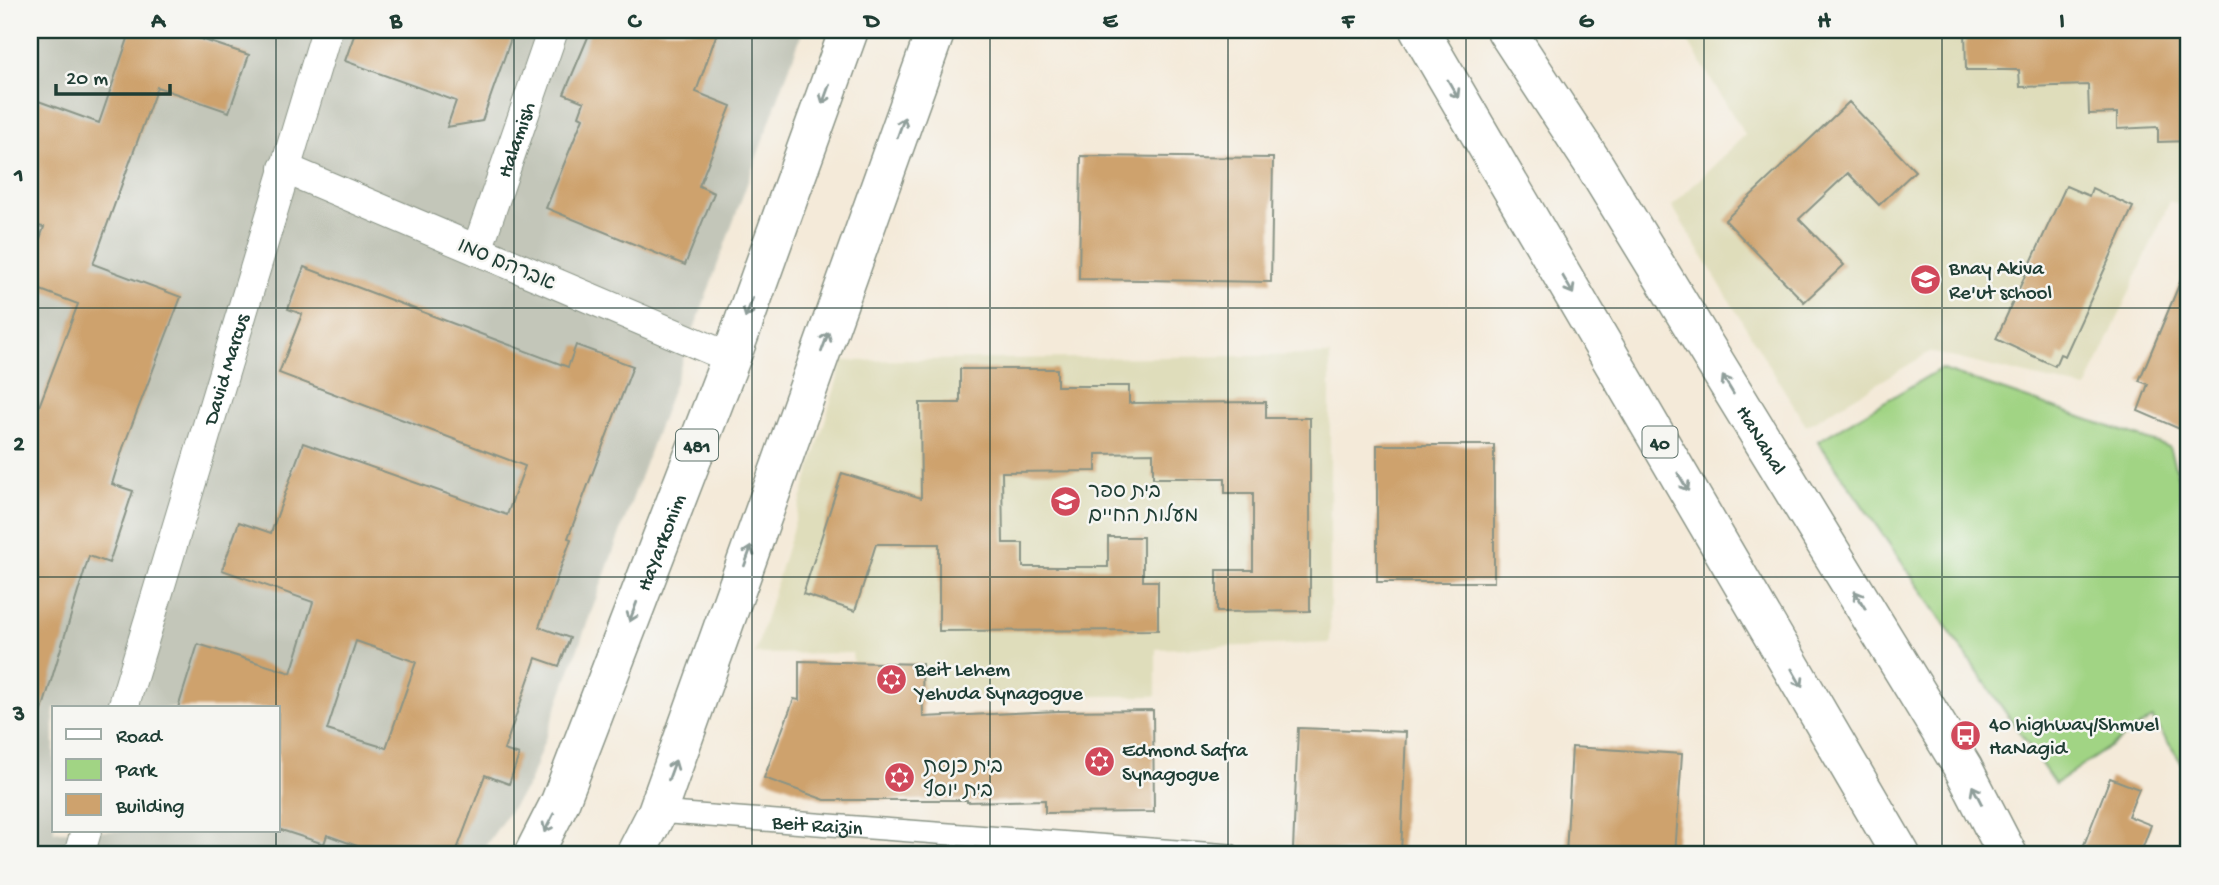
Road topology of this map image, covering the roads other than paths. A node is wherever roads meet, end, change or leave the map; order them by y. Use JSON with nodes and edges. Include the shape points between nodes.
{"nodes":[{"id":1,"x":327,"y":30,"type":"edge"},
{"id":2,"x":553,"y":30,"type":"edge"},
{"id":3,"x":849,"y":30,"type":"edge"},
{"id":4,"x":936,"y":30,"type":"edge"},
{"id":5,"x":1419,"y":30,"type":"edge"},
{"id":6,"x":1506,"y":30,"type":"edge"},
{"id":7,"x":1522,"y":30,"type":"edge"},
{"id":8,"x":1595,"y":166,"type":"junction"},
{"id":9,"x":284,"y":168,"type":"junction"},
{"id":10,"x":477,"y":250,"type":"junction"},
{"id":11,"x":731,"y":358,"type":"junction"},
{"id":12,"x":124,"y":706,"type":"edge"},
{"id":13,"x":657,"y":812,"type":"junction"},
{"id":14,"x":86,"y":832,"type":"edge"},
{"id":15,"x":79,"y":855,"type":"edge"},
{"id":16,"x":533,"y":855,"type":"edge"},
{"id":17,"x":635,"y":855,"type":"edge"},
{"id":18,"x":1230,"y":855,"type":"edge"},
{"id":19,"x":1901,"y":855,"type":"edge"},
{"id":20,"x":2008,"y":855,"type":"edge"}],
"edges":[{"from":1,"to":9,"type":"street","name":"David Marcus"},
{"from":2,"to":10,"type":"street","name":"Halamish"},
{"from":3,"to":11,"type":"main road","name":"HaYarkonim","number":"481","one_way":true},
{"from":13,"to":4,"type":"main road","one_way":true},
{"from":5,"to":19,"type":"main road","number":"40","one_way":true},
{"from":6,"to":8,"type":"main road","name":"HaNahal"},
{"from":7,"to":8,"type":"main road"},
{"from":20,"to":8,"type":"main road","name":"HaNahal","one_way":true,"via":[[1963,768]]},
{"from":9,"to":10,"type":"street","name":"אברהם סמו"},
{"from":9,"to":12,"type":"street","name":"David Marcus"},
{"from":10,"to":11,"type":"street","name":"אברהם סמו"},
{"from":11,"to":16,"type":"main road","name":"HaYarkonim","number":"481","one_way":true,"via":[[560,802]]},
{"from":13,"to":17,"type":"main road"},
{"from":13,"to":18,"type":"street","name":"Beit Raizin"},
{"from":14,"to":15,"type":"street"}]}
